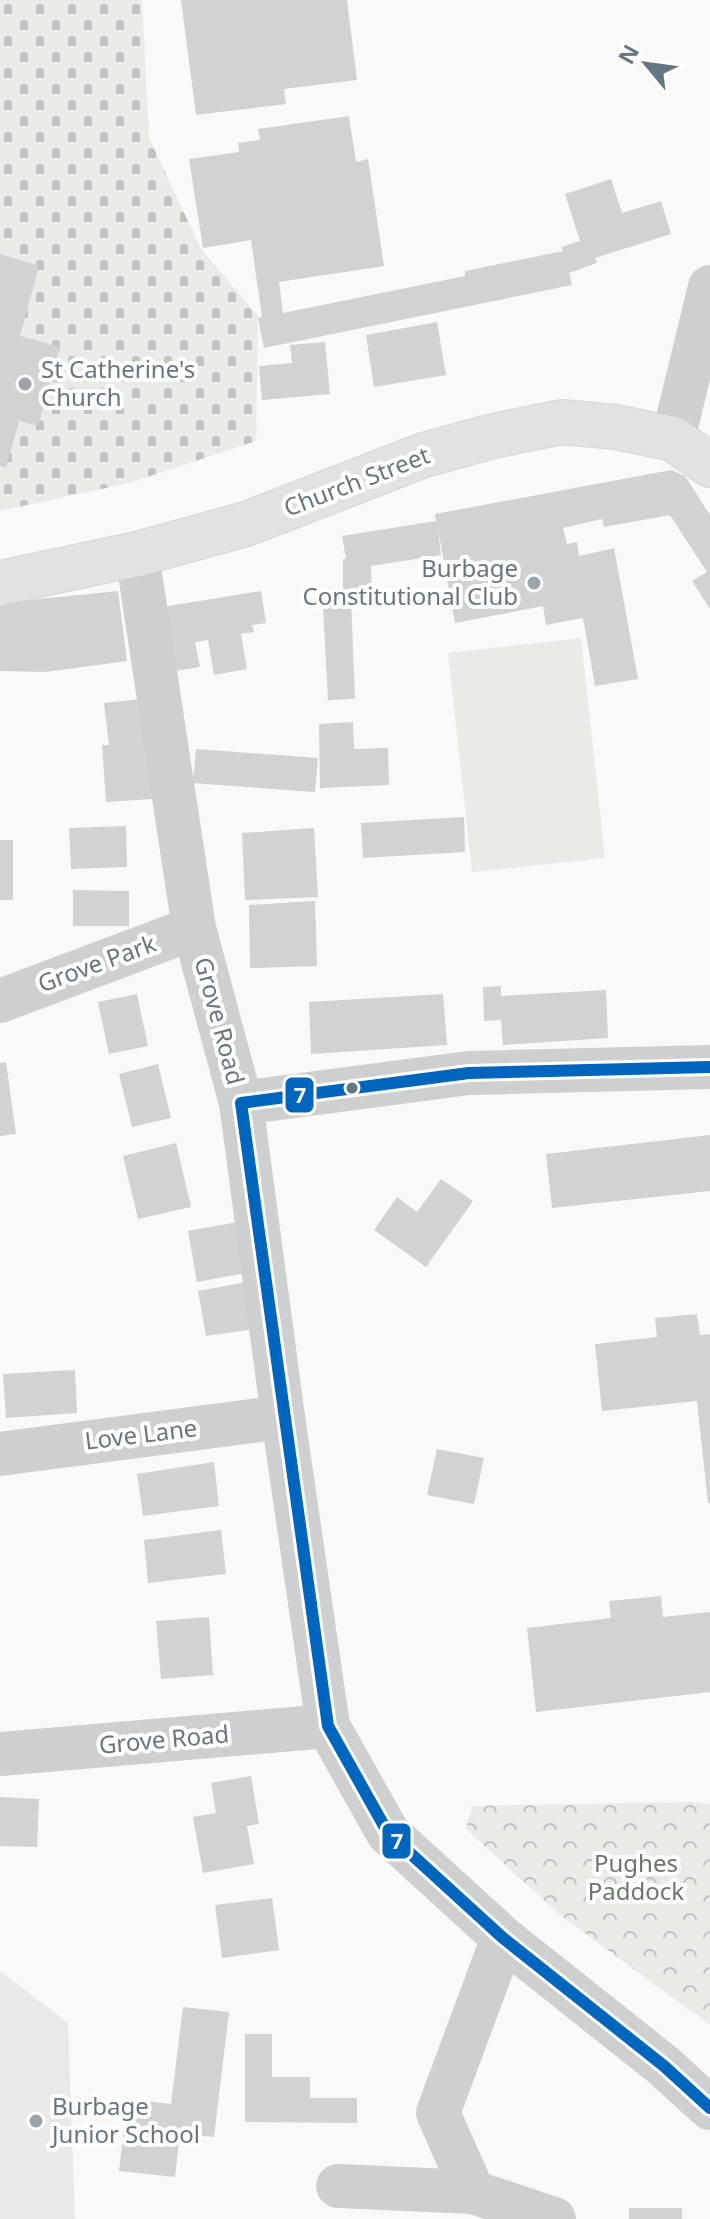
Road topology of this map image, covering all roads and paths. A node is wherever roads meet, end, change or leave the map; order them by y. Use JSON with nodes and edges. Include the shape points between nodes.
{"nodes":[{"id":1,"x":710,"y":287,"type":"edge"},
{"id":2,"x":673,"y":439,"type":"junction"},
{"id":3,"x":710,"y":465,"type":"edge"},
{"id":4,"x":137,"y":554,"type":"junction"},
{"id":5,"x":0,"y":583,"type":"edge"},
{"id":6,"x":194,"y":928,"type":"junction"},
{"id":7,"x":0,"y":1001,"type":"edge"},
{"id":8,"x":710,"y":1067,"type":"edge"},
{"id":9,"x":241,"y":1103,"type":"junction"},
{"id":10,"x":283,"y":1417,"type":"junction"},
{"id":11,"x":0,"y":1454,"type":"edge"},
{"id":12,"x":328,"y":1726,"type":"junction"},
{"id":13,"x":0,"y":1754,"type":"edge"},
{"id":14,"x":503,"y":1938,"type":"junction"},
{"id":15,"x":710,"y":2108,"type":"edge"},
{"id":16,"x":338,"y":2186,"type":"dead end"},
{"id":17,"x":473,"y":2192,"type":"junction"},
{"id":18,"x":554,"y":2219,"type":"edge"}],
"edges":[{"from":1,"to":2,"type":"street"},
{"from":2,"to":3,"type":"main road","name":"Church Street"},
{"from":2,"to":4,"type":"main road","name":"Church Street","via":[[562,422],[493,436],[424,455],[246,524]]},
{"from":4,"to":5,"type":"main road","name":"Church Street"},
{"from":4,"to":6,"type":"street","name":"Grove Road"},
{"from":6,"to":7,"type":"street","name":"Grove Park"},
{"from":6,"to":9,"type":"street","name":"Grove Road"},
{"from":8,"to":9,"type":"street","via":[[469,1073]]},
{"from":9,"to":10,"type":"street","name":"Grove Road"},
{"from":10,"to":11,"type":"street","name":"Love Lane"},
{"from":10,"to":12,"type":"street","name":"Grove Road"},
{"from":12,"to":13,"type":"street","name":"Grove Road"},
{"from":12,"to":14,"type":"street","name":"Grove Road","via":[[388,1833]]},
{"from":14,"to":15,"type":"street","name":"Grove Road"},
{"from":14,"to":17,"type":"street","via":[[438,2113]]},
{"from":16,"to":17,"type":"street"},
{"from":17,"to":18,"type":"street"}]}
